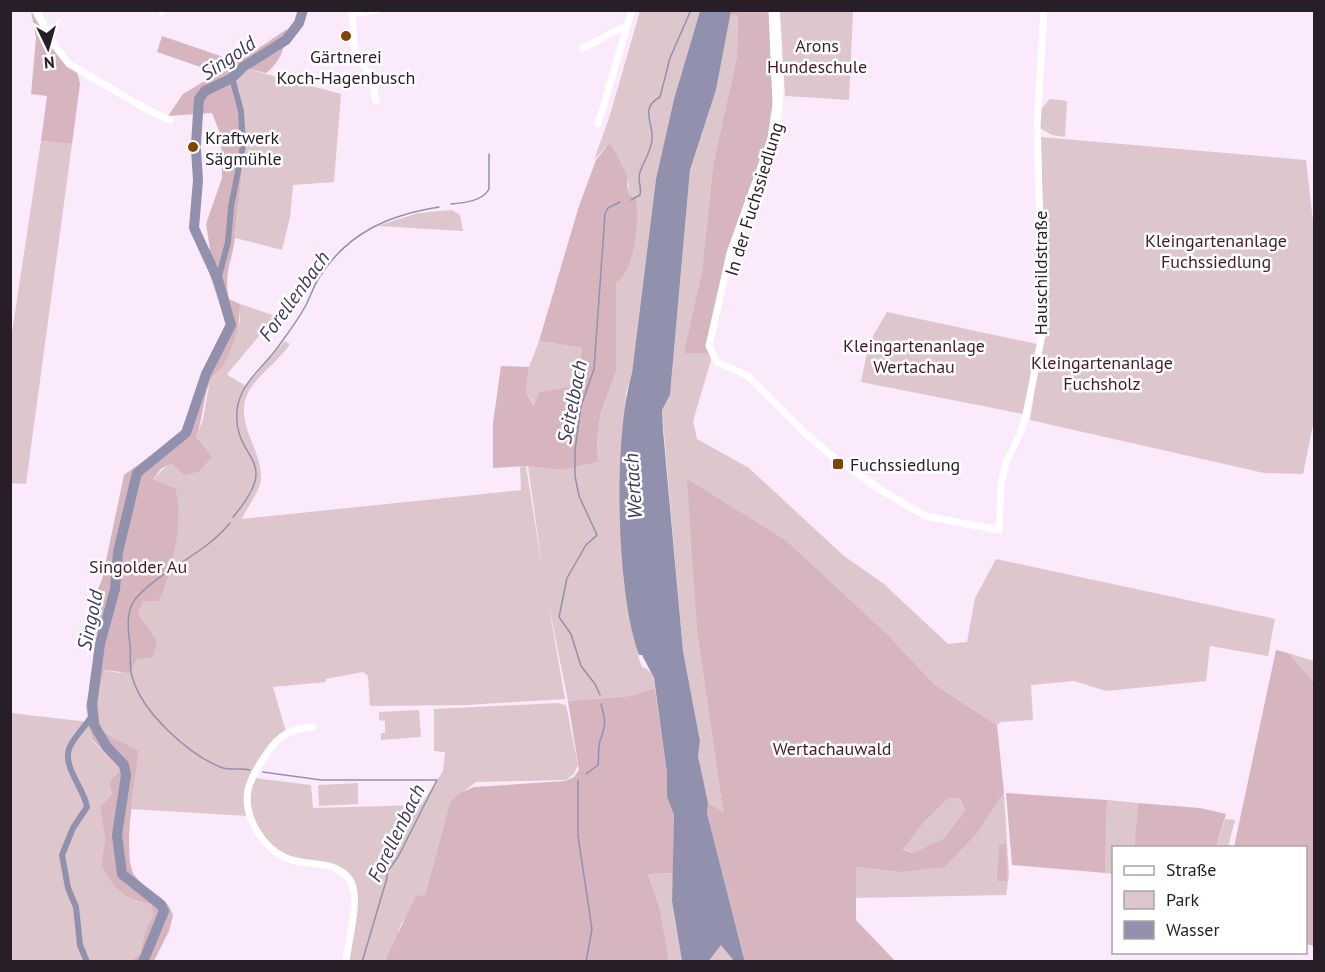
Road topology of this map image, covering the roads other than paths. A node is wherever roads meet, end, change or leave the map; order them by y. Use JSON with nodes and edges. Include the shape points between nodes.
{"nodes":[{"id":1,"x":36,"y":10,"type":"edge"},
{"id":2,"x":377,"y":10,"type":"edge"},
{"id":3,"x":632,"y":10,"type":"edge"},
{"id":4,"x":774,"y":10,"type":"edge"},
{"id":5,"x":1044,"y":10,"type":"edge"},
{"id":6,"x":352,"y":12,"type":"edge"},
{"id":7,"x":627,"y":25,"type":"junction"},
{"id":8,"x":583,"y":48,"type":"dead end"},
{"id":9,"x":376,"y":100,"type":"dead end"},
{"id":10,"x":170,"y":120,"type":"dead end"},
{"id":11,"x":598,"y":124,"type":"dead end"},
{"id":12,"x":999,"y":530,"type":"joint"},
{"id":13,"x":313,"y":728,"type":"dead end"},
{"id":14,"x":346,"y":962,"type":"edge"}],
"edges":[{"from":1,"to":10,"type":"street","via":[[69,64]]},
{"from":2,"to":6,"type":"street"},
{"from":3,"to":7,"type":"street"},
{"from":4,"to":12,"type":"street","name":"In der Fuchssiedlung","via":[[776,104],[771,139],[730,253],[709,346],[717,362],[748,376],[832,456],[884,492],[925,516]]},
{"from":5,"to":12,"type":"street","name":"Hauschildstraße","via":[[1037,126],[1043,330],[1027,410],[1000,484]]},
{"from":6,"to":9,"type":"street","via":[[354,47],[372,81]]},
{"from":7,"to":8,"type":"street"},
{"from":7,"to":11,"type":"street"},
{"from":13,"to":14,"type":"street","via":[[286,732],[277,740],[252,778],[248,802],[254,825],[267,845],[288,859],[335,867],[352,883],[354,898]]}]}
